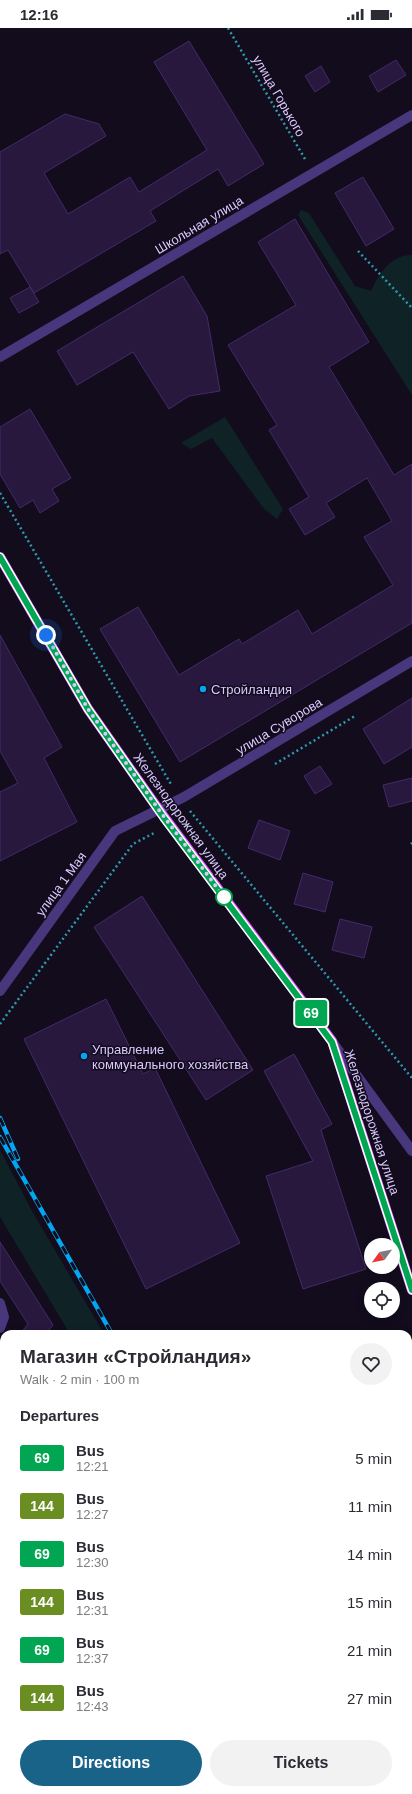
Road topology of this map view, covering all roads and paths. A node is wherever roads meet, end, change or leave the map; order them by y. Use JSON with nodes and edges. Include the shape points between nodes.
{"nodes":[{"id":1,"x":228,"y":28,"type":"edge"},
{"id":2,"x":412,"y":115,"type":"edge"},
{"id":3,"x":313,"y":173,"type":"junction"},
{"id":4,"x":358,"y":251,"type":"dead end"},
{"id":5,"x":412,"y":308,"type":"edge"},
{"id":6,"x":0,"y":357,"type":"edge"},
{"id":7,"x":0,"y":557,"type":"edge"},
{"id":8,"x":412,"y":661,"type":"edge"},
{"id":9,"x":159,"y":810,"type":"junction"},
{"id":10,"x":0,"y":991,"type":"edge"},
{"id":11,"x":332,"y":1042,"type":"junction"},
{"id":12,"x":412,"y":1151,"type":"edge"},
{"id":13,"x":412,"y":1290,"type":"edge"},
{"id":14,"x":0,"y":1304,"type":"edge"},
{"id":15,"x":0,"y":1328,"type":"edge"}],
"edges":[{"from":1,"to":3,"type":"path","name":"улица Горького"},
{"from":2,"to":3,"type":"street","name":"Школьная улица"},
{"from":3,"to":6,"type":"street","name":"Школьная улица"},
{"from":4,"to":5,"type":"path"},
{"from":7,"to":9,"type":"main road","name":"Железнодорожная улица","via":[[88,709]]},
{"from":8,"to":9,"type":"street","name":"улица Суворова"},
{"from":9,"to":10,"type":"street","name":"улица 1 Мая","via":[[115,831]]},
{"from":9,"to":11,"type":"main road","name":"Железнодорожная улица"},
{"from":11,"to":12,"type":"street"},
{"from":11,"to":13,"type":"main road","name":"Железнодорожная улица"},
{"from":14,"to":15,"type":"street","via":[[4,1317]]}]}
